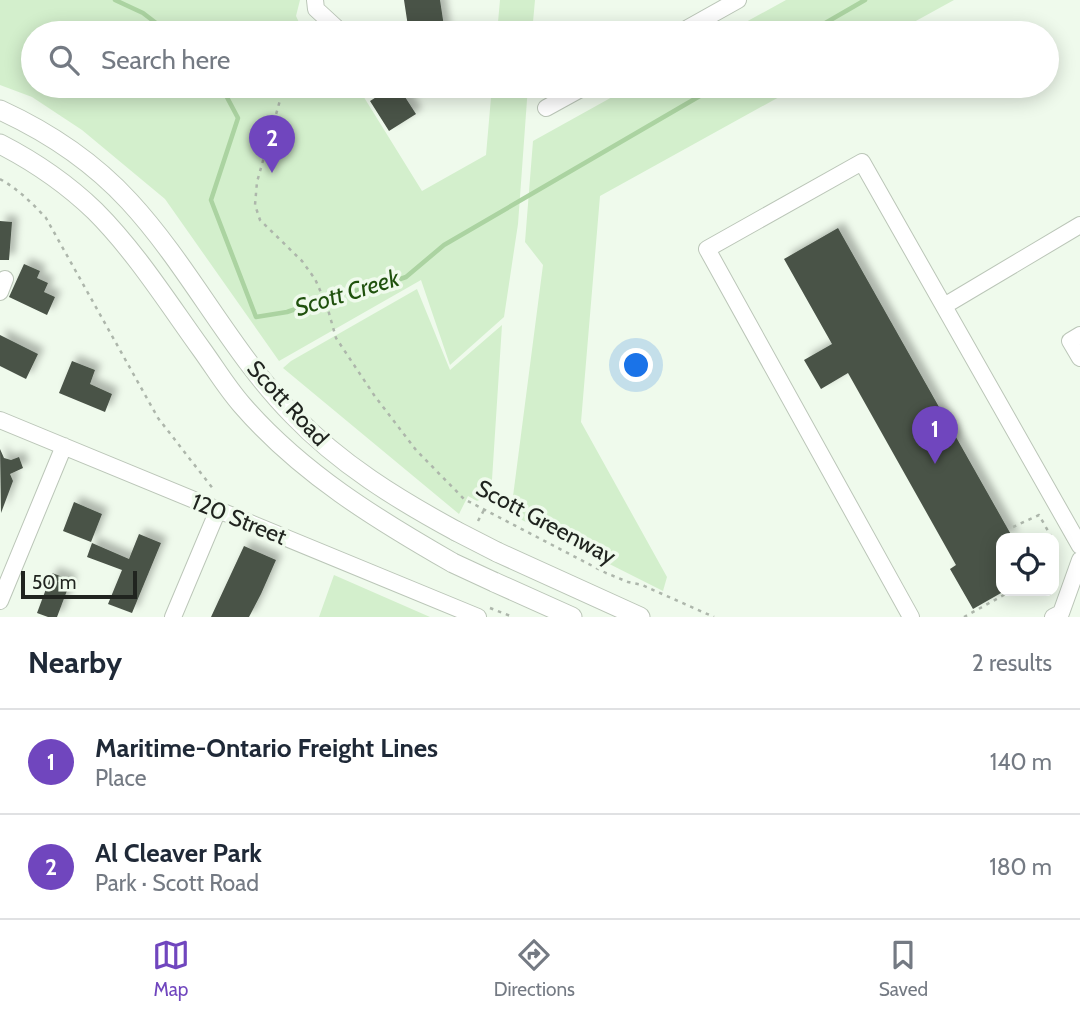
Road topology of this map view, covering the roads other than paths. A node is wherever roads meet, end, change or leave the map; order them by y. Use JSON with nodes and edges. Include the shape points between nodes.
{"nodes":[{"id":1,"x":315,"y":0,"type":"edge"},
{"id":2,"x":737,"y":0,"type":"edge"},
{"id":3,"x":329,"y":21,"type":"edge"},
{"id":4,"x":700,"y":21,"type":"edge"},
{"id":5,"x":564,"y":98,"type":"edge"},
{"id":6,"x":546,"y":108,"type":"dead end"},
{"id":7,"x":0,"y":110,"type":"edge"},
{"id":8,"x":0,"y":144,"type":"edge"},
{"id":9,"x":1080,"y":225,"type":"edge"},
{"id":10,"x":944,"y":306,"type":"junction"},
{"id":11,"x":1080,"y":335,"type":"edge"},
{"id":12,"x":1080,"y":358,"type":"edge"},
{"id":13,"x":0,"y":420,"type":"edge"},
{"id":14,"x":64,"y":446,"type":"junction"},
{"id":15,"x":218,"y":501,"type":"junction"},
{"id":16,"x":1080,"y":546,"type":"edge"},
{"id":17,"x":1080,"y":560,"type":"edge"},
{"id":18,"x":0,"y":601,"type":"edge"},
{"id":19,"x":173,"y":617,"type":"edge"},
{"id":20,"x":476,"y":617,"type":"edge"},
{"id":21,"x":572,"y":617,"type":"edge"},
{"id":22,"x":640,"y":617,"type":"edge"},
{"id":23,"x":911,"y":617,"type":"edge"},
{"id":24,"x":1053,"y":617,"type":"edge"}],
"edges":[{"from":1,"to":3,"type":"street","via":[[316,9]]},
{"from":2,"to":4,"type":"street"},
{"from":5,"to":6,"type":"street"},
{"from":7,"to":22,"type":"main road","name":"Scott Road","bridge":true,"via":[[63,144],[127,199],[264,383],[321,443],[387,491],[456,531]]},
{"from":8,"to":21,"type":"main road","name":"Scott Road","bridge":true,"via":[[33,162],[94,211],[144,270],[241,404],[302,465],[375,517],[453,563]]},
{"from":9,"to":10,"type":"street"},
{"from":10,"to":16,"type":"street"},
{"from":10,"to":23,"type":"street","via":[[862,163],[707,249]]},
{"from":11,"to":12,"type":"street","via":[[1070,341]]},
{"from":13,"to":14,"type":"street","name":"120 Street"},
{"from":14,"to":15,"type":"street","name":"120 Street"},
{"from":14,"to":18,"type":"street"},
{"from":15,"to":19,"type":"street"},
{"from":15,"to":20,"type":"street","name":"120 Street"},
{"from":17,"to":24,"type":"street","via":[[1062,613]]}]}
